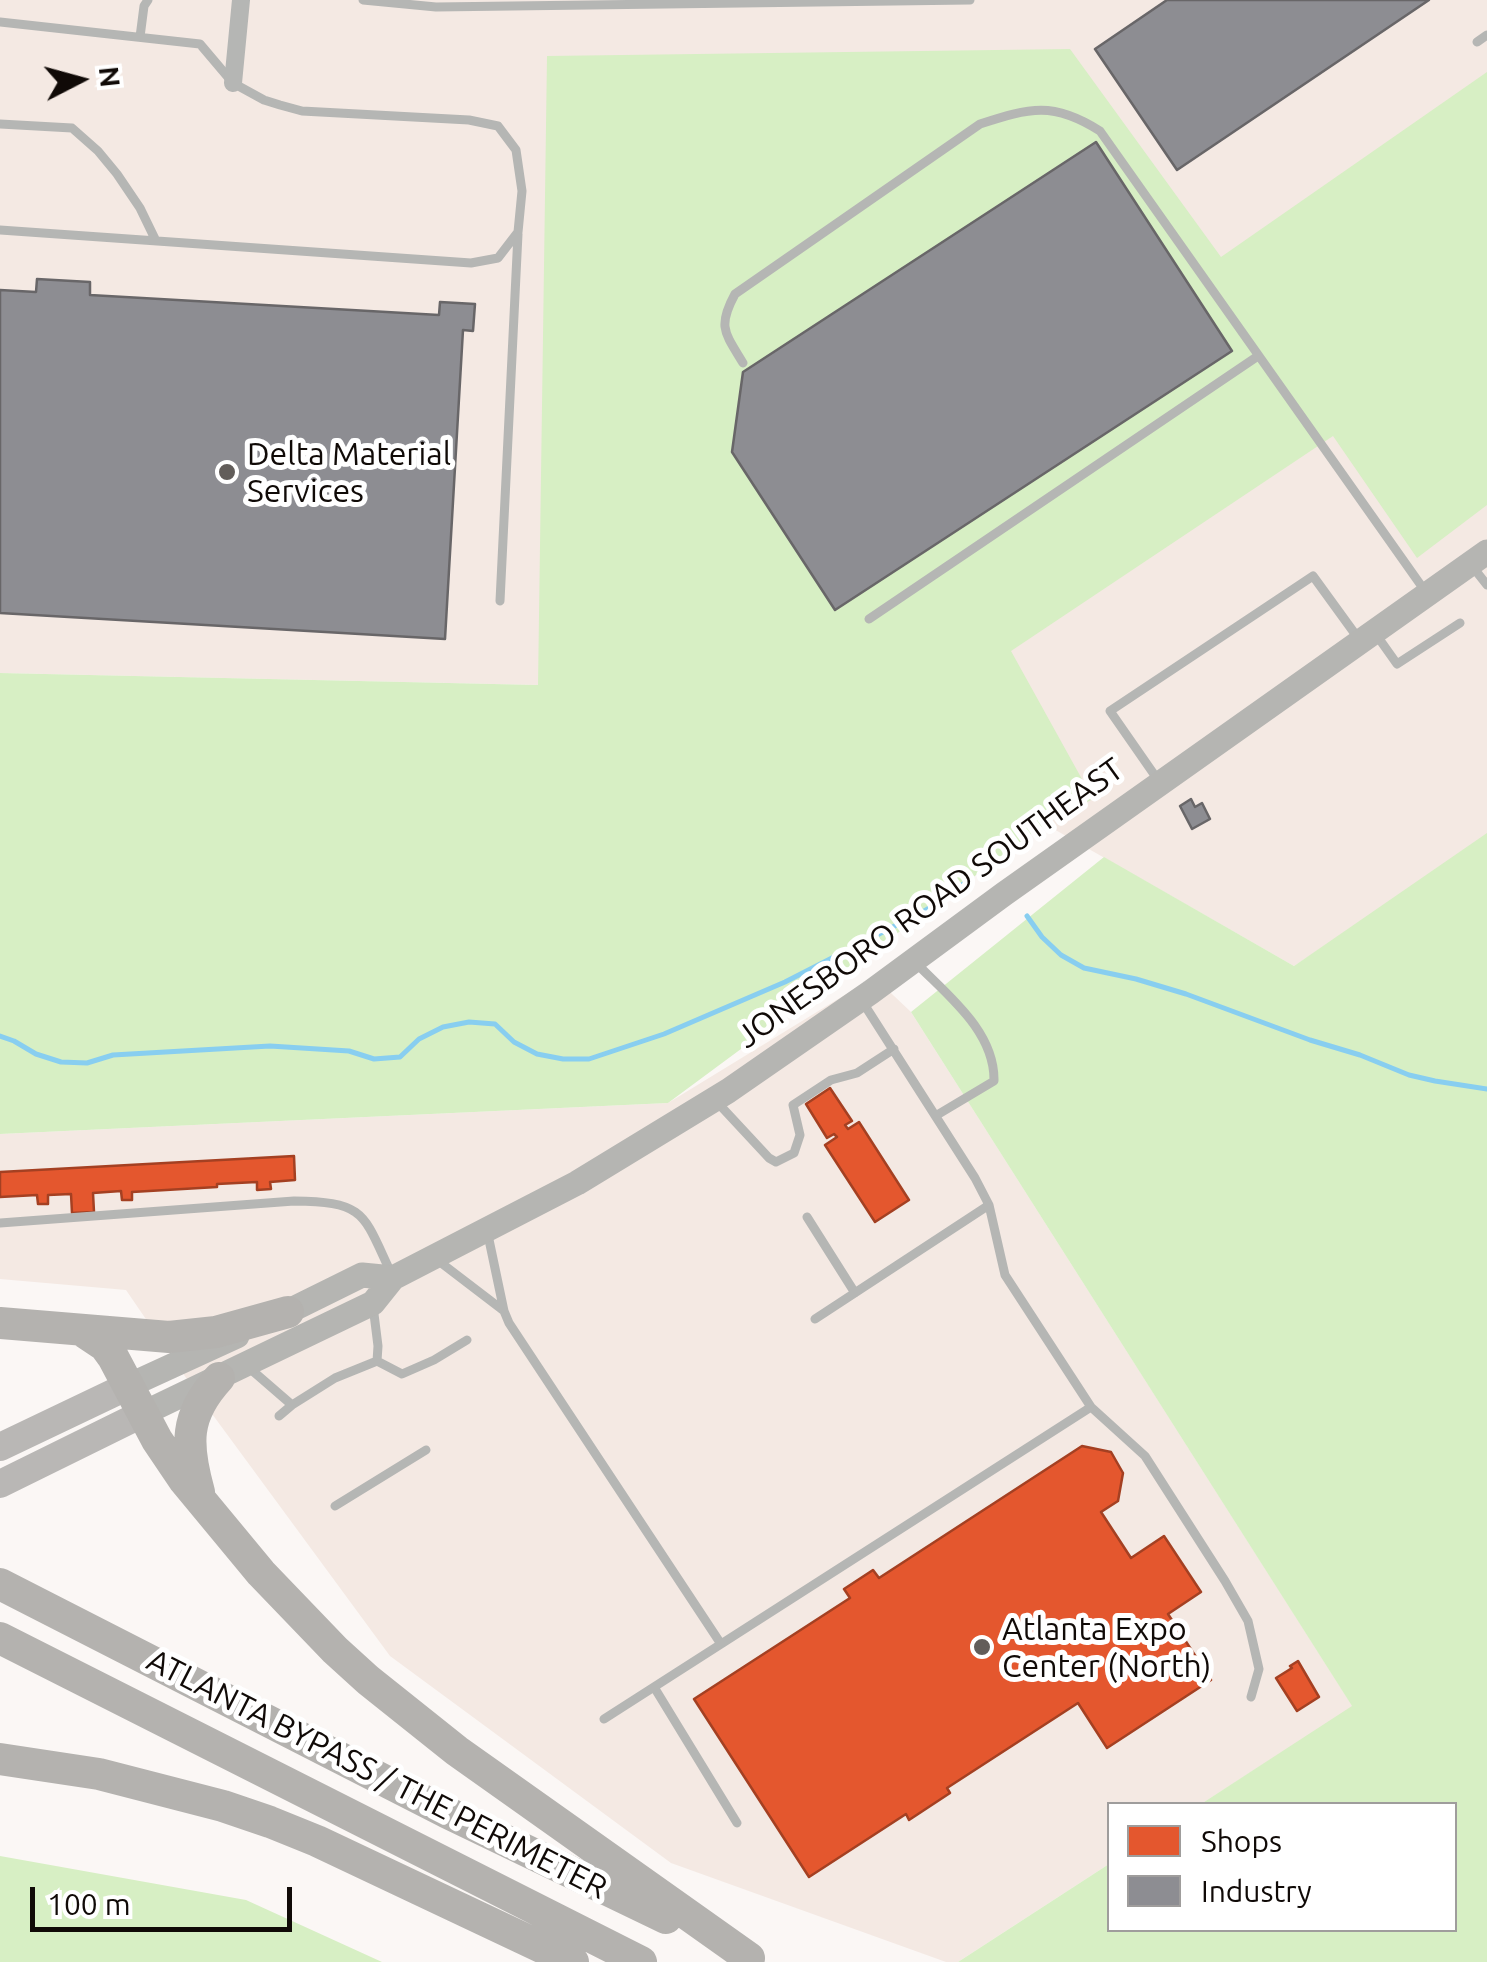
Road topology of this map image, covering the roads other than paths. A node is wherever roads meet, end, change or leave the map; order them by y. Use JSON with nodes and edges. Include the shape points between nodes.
{"nodes":[{"id":1,"x":148,"y":0,"type":"edge"},
{"id":2,"x":241,"y":0,"type":"edge"},
{"id":3,"x":363,"y":0,"type":"edge"},
{"id":4,"x":970,"y":0,"type":"edge"},
{"id":5,"x":0,"y":22,"type":"edge"},
{"id":6,"x":1487,"y":35,"type":"edge"},
{"id":7,"x":140,"y":38,"type":"junction"},
{"id":8,"x":1476,"y":42,"type":"dead end"},
{"id":9,"x":233,"y":83,"type":"junction"},
{"id":10,"x":0,"y":124,"type":"edge"},
{"id":11,"x":0,"y":230,"type":"edge"},
{"id":12,"x":518,"y":232,"type":"junction"},
{"id":13,"x":156,"y":241,"type":"junction"},
{"id":14,"x":1258,"y":356,"type":"junction"},
{"id":15,"x":743,"y":363,"type":"dead end"},
{"id":16,"x":1479,"y":558,"type":"edge"},
{"id":17,"x":1487,"y":586,"type":"edge"},
{"id":18,"x":1427,"y":594,"type":"junction"},
{"id":19,"x":500,"y":601,"type":"dead end"},
{"id":20,"x":869,"y":618,"type":"dead end"},
{"id":21,"x":1460,"y":622,"type":"dead end"},
{"id":22,"x":1366,"y":636,"type":"junction"},
{"id":23,"x":1160,"y":783,"type":"junction"},
{"id":24,"x":914,"y":960,"type":"junction"},
{"id":25,"x":860,"y":998,"type":"junction"},
{"id":26,"x":894,"y":1049,"type":"junction"},
{"id":27,"x":714,"y":1098,"type":"junction"},
{"id":28,"x":937,"y":1115,"type":"junction"},
{"id":29,"x":989,"y":1205,"type":"junction"},
{"id":30,"x":807,"y":1218,"type":"dead end"},
{"id":31,"x":0,"y":1223,"type":"edge"},
{"id":32,"x":487,"y":1230,"type":"junction"},
{"id":33,"x":434,"y":1258,"type":"junction"},
{"id":34,"x":393,"y":1278,"type":"junction"},
{"id":35,"x":855,"y":1293,"type":"junction"},
{"id":36,"x":373,"y":1304,"type":"junction"},
{"id":37,"x":288,"y":1312,"type":"junction"},
{"id":38,"x":504,"y":1312,"type":"junction"},
{"id":39,"x":815,"y":1319,"type":"dead end"},
{"id":40,"x":0,"y":1323,"type":"edge"},
{"id":41,"x":81,"y":1330,"type":"junction"},
{"id":42,"x":467,"y":1340,"type":"dead end"},
{"id":43,"x":378,"y":1361,"type":"junction"},
{"id":44,"x":233,"y":1372,"type":"junction"},
{"id":45,"x":135,"y":1400,"type":"junction"},
{"id":46,"x":292,"y":1405,"type":"junction"},
{"id":47,"x":1090,"y":1407,"type":"junction"},
{"id":48,"x":279,"y":1416,"type":"dead end"},
{"id":49,"x":0,"y":1447,"type":"edge"},
{"id":50,"x":426,"y":1450,"type":"dead end"},
{"id":51,"x":0,"y":1484,"type":"edge"},
{"id":52,"x":200,"y":1496,"type":"junction"},
{"id":53,"x":335,"y":1506,"type":"dead end"},
{"id":54,"x":0,"y":1584,"type":"edge"},
{"id":55,"x":0,"y":1638,"type":"edge"},
{"id":56,"x":721,"y":1644,"type":"junction"},
{"id":57,"x":654,"y":1687,"type":"junction"},
{"id":58,"x":1251,"y":1696,"type":"dead end"},
{"id":59,"x":604,"y":1719,"type":"dead end"},
{"id":60,"x":0,"y":1759,"type":"edge"},
{"id":61,"x":737,"y":1823,"type":"dead end"},
{"id":62,"x":752,"y":1960,"type":"edge"},
{"id":63,"x":573,"y":1962,"type":"edge"},
{"id":64,"x":642,"y":1962,"type":"edge"}],
"edges":[{"from":1,"to":7,"type":"lane"},
{"from":2,"to":9,"type":"street"},
{"from":3,"to":4,"type":"lane","via":[[436,7]]},
{"from":5,"to":7,"type":"lane"},
{"from":6,"to":8,"type":"lane"},
{"from":7,"to":9,"type":"lane","via":[[200,44]]},
{"from":9,"to":12,"type":"lane","via":[[302,111],[498,126],[516,150]]},
{"from":10,"to":13,"type":"lane","via":[[72,128],[117,174]]},
{"from":11,"to":13,"type":"lane"},
{"from":12,"to":13,"type":"lane","via":[[498,258],[471,264]]},
{"from":12,"to":19,"type":"lane"},
{"from":14,"to":15,"type":"lane","via":[[1100,131],[1048,109],[980,124],[735,294],[723,329]]},
{"from":14,"to":18,"type":"lane"},
{"from":14,"to":20,"type":"lane"},
{"from":16,"to":17,"type":"lane"},
{"from":16,"to":18,"type":"main road","name":"JONESBORO ROAD SOUTHEAST"},
{"from":18,"to":22,"type":"main road","name":"JONESBORO ROAD SOUTHEAST"},
{"from":21,"to":22,"type":"lane","via":[[1397,664]]},
{"from":22,"to":23,"type":"main road","name":"JONESBORO ROAD SOUTHEAST"},
{"from":22,"to":23,"type":"lane","via":[[1313,576],[1110,711]]},
{"from":23,"to":24,"type":"main road","name":"JONESBORO ROAD SOUTHEAST"},
{"from":24,"to":25,"type":"main road","name":"JONESBORO ROAD SOUTHEAST"},
{"from":24,"to":28,"type":"lane","via":[[970,1019],[994,1068],[994,1081]]},
{"from":25,"to":26,"type":"lane"},
{"from":25,"to":27,"type":"main road","name":"JONESBORO ROAD SOUTHEAST"},
{"from":26,"to":27,"type":"lane","via":[[793,1105],[800,1134],[794,1153],[776,1162]]},
{"from":26,"to":28,"type":"lane"},
{"from":27,"to":32,"type":"main road","name":"JONESBORO ROAD SOUTHEAST","via":[[578,1183]]},
{"from":28,"to":29,"type":"lane"},
{"from":29,"to":35,"type":"lane"},
{"from":29,"to":47,"type":"lane","via":[[1005,1275]]},
{"from":30,"to":35,"type":"lane"},
{"from":31,"to":34,"type":"lane","via":[[329,1202],[366,1220]]},
{"from":32,"to":33,"type":"main road","name":"JONESBORO ROAD SOUTHEAST"},
{"from":32,"to":38,"type":"lane"},
{"from":33,"to":34,"type":"main road","name":"JONESBORO ROAD SOUTHEAST"},
{"from":33,"to":38,"type":"lane"},
{"from":34,"to":36,"type":"main road","name":"JONESBORO ROAD SOUTHEAST"},
{"from":34,"to":37,"type":"main road","name":"JONESBORO ROAD SOUTHEAST","via":[[362,1275]]},
{"from":35,"to":39,"type":"lane"},
{"from":36,"to":43,"type":"lane"},
{"from":36,"to":44,"type":"main road","name":"JONESBORO ROAD SOUTHEAST"},
{"from":37,"to":41,"type":"highway","via":[[194,1335]]},
{"from":37,"to":45,"type":"main road","name":"JONESBORO ROAD SOUTHEAST"},
{"from":38,"to":56,"type":"lane"},
{"from":40,"to":41,"type":"highway"},
{"from":41,"to":45,"type":"highway","via":[[113,1356]]},
{"from":42,"to":43,"type":"lane","via":[[402,1374]]},
{"from":43,"to":46,"type":"lane"},
{"from":44,"to":45,"type":"main road","name":"JONESBORO ROAD SOUTHEAST"},
{"from":44,"to":46,"type":"lane"},
{"from":44,"to":52,"type":"highway","via":[[206,1392],[191,1425]]},
{"from":45,"to":49,"type":"main road","name":"JONESBORO ROAD SOUTHEAST"},
{"from":45,"to":51,"type":"main road","name":"JONESBORO ROAD SOUTHEAST"},
{"from":45,"to":52,"type":"highway"},
{"from":46,"to":48,"type":"lane"},
{"from":47,"to":56,"type":"lane"},
{"from":47,"to":58,"type":"lane","via":[[1145,1456],[1248,1621],[1259,1669]]},
{"from":50,"to":53,"type":"lane"},
{"from":52,"to":62,"type":"highway","via":[[261,1572],[368,1680]]},
{"from":54,"to":62,"type":"highway","name":"ATLANTA BYPASS / THE PERIMETER"},
{"from":55,"to":64,"type":"highway","name":"ATLANTA BYPASS / THE PERIMETER"},
{"from":56,"to":57,"type":"lane"},
{"from":57,"to":59,"type":"lane"},
{"from":57,"to":61,"type":"lane"},
{"from":60,"to":63,"type":"highway","via":[[160,1788],[270,1822]]}]}
